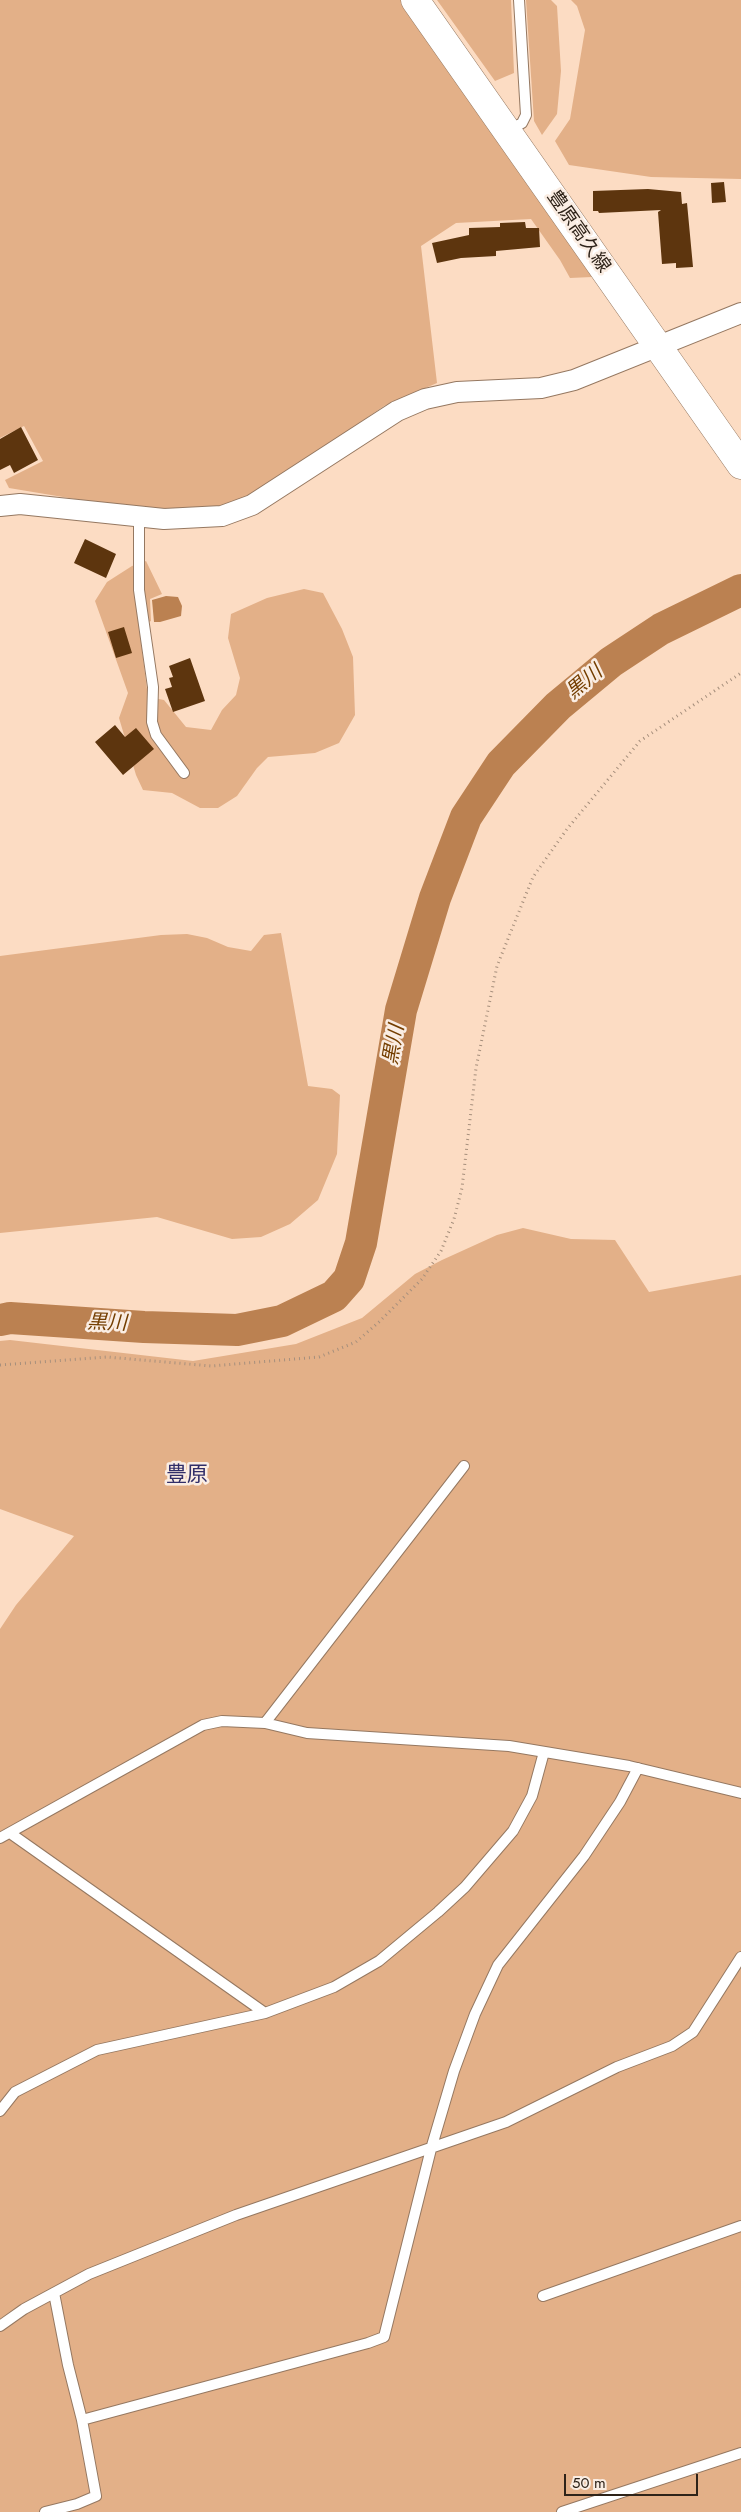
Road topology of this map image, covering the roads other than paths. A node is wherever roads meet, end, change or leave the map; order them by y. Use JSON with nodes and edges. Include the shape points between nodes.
{"nodes":[{"id":1,"x":415,"y":0,"type":"edge"},
{"id":2,"x":519,"y":0,"type":"edge"},
{"id":3,"x":508,"y":132,"type":"junction"},
{"id":4,"x":741,"y":313,"type":"edge"},
{"id":5,"x":659,"y":347,"type":"junction"},
{"id":6,"x":741,"y":465,"type":"edge"},
{"id":7,"x":0,"y":506,"type":"edge"},
{"id":8,"x":139,"y":516,"type":"junction"},
{"id":9,"x":184,"y":773,"type":"dead end"},
{"id":10,"x":464,"y":1466,"type":"dead end"},
{"id":11,"x":265,"y":1723,"type":"junction"},
{"id":12,"x":544,"y":1752,"type":"junction"},
{"id":13,"x":638,"y":1768,"type":"junction"},
{"id":14,"x":741,"y":1793,"type":"edge"},
{"id":15,"x":10,"y":1834,"type":"junction"},
{"id":16,"x":0,"y":1838,"type":"edge"},
{"id":17,"x":741,"y":1957,"type":"edge"},
{"id":18,"x":264,"y":2012,"type":"junction"},
{"id":19,"x":0,"y":2110,"type":"edge"},
{"id":20,"x":431,"y":2149,"type":"junction"},
{"id":21,"x":741,"y":2226,"type":"edge"},
{"id":22,"x":54,"y":2293,"type":"junction"},
{"id":23,"x":543,"y":2296,"type":"dead end"},
{"id":24,"x":0,"y":2326,"type":"edge"},
{"id":25,"x":82,"y":2420,"type":"junction"},
{"id":26,"x":741,"y":2453,"type":"edge"},
{"id":27,"x":45,"y":2512,"type":"edge"},
{"id":28,"x":562,"y":2512,"type":"edge"}],
"edges":[{"from":1,"to":3,"type":"main road","name":"豊原高久線"},
{"from":2,"to":3,"type":"lane","via":[[526,115],[522,123]]},
{"from":3,"to":5,"type":"main road","name":"豊原高久線"},
{"from":4,"to":5,"type":"street"},
{"from":5,"to":6,"type":"main road","name":"豊原高久線"},
{"from":5,"to":8,"type":"street","via":[[574,380],[541,388],[457,392],[425,398],[397,410],[252,505],[222,516],[183,519]]},
{"from":7,"to":8,"type":"street","via":[[20,504]]},
{"from":8,"to":9,"type":"lane","via":[[139,590],[153,687],[152,722],[156,736]]},
{"from":10,"to":11,"type":"lane"},
{"from":11,"to":12,"type":"lane","via":[[307,1733],[509,1746]]},
{"from":11,"to":15,"type":"lane","via":[[222,1720],[203,1726]]},
{"from":12,"to":13,"type":"lane"},
{"from":12,"to":18,"type":"lane","via":[[532,1796],[512,1831],[465,1887],[372,1966],[334,1987]]},
{"from":13,"to":14,"type":"lane"},
{"from":13,"to":20,"type":"lane","via":[[584,1856],[498,1966],[475,2014],[454,2071]]},
{"from":15,"to":16,"type":"lane"},
{"from":15,"to":18,"type":"lane"},
{"from":17,"to":20,"type":"lane","via":[[688,2037],[617,2067],[506,2122]]},
{"from":18,"to":19,"type":"lane","via":[[97,2050],[15,2092]]},
{"from":20,"to":22,"type":"lane","via":[[236,2215],[89,2274]]},
{"from":20,"to":25,"type":"lane","via":[[384,2337]]},
{"from":21,"to":23,"type":"lane"},
{"from":22,"to":24,"type":"lane"},
{"from":22,"to":25,"type":"lane"},
{"from":25,"to":27,"type":"lane","via":[[96,2496]]},
{"from":26,"to":28,"type":"lane"}]}
